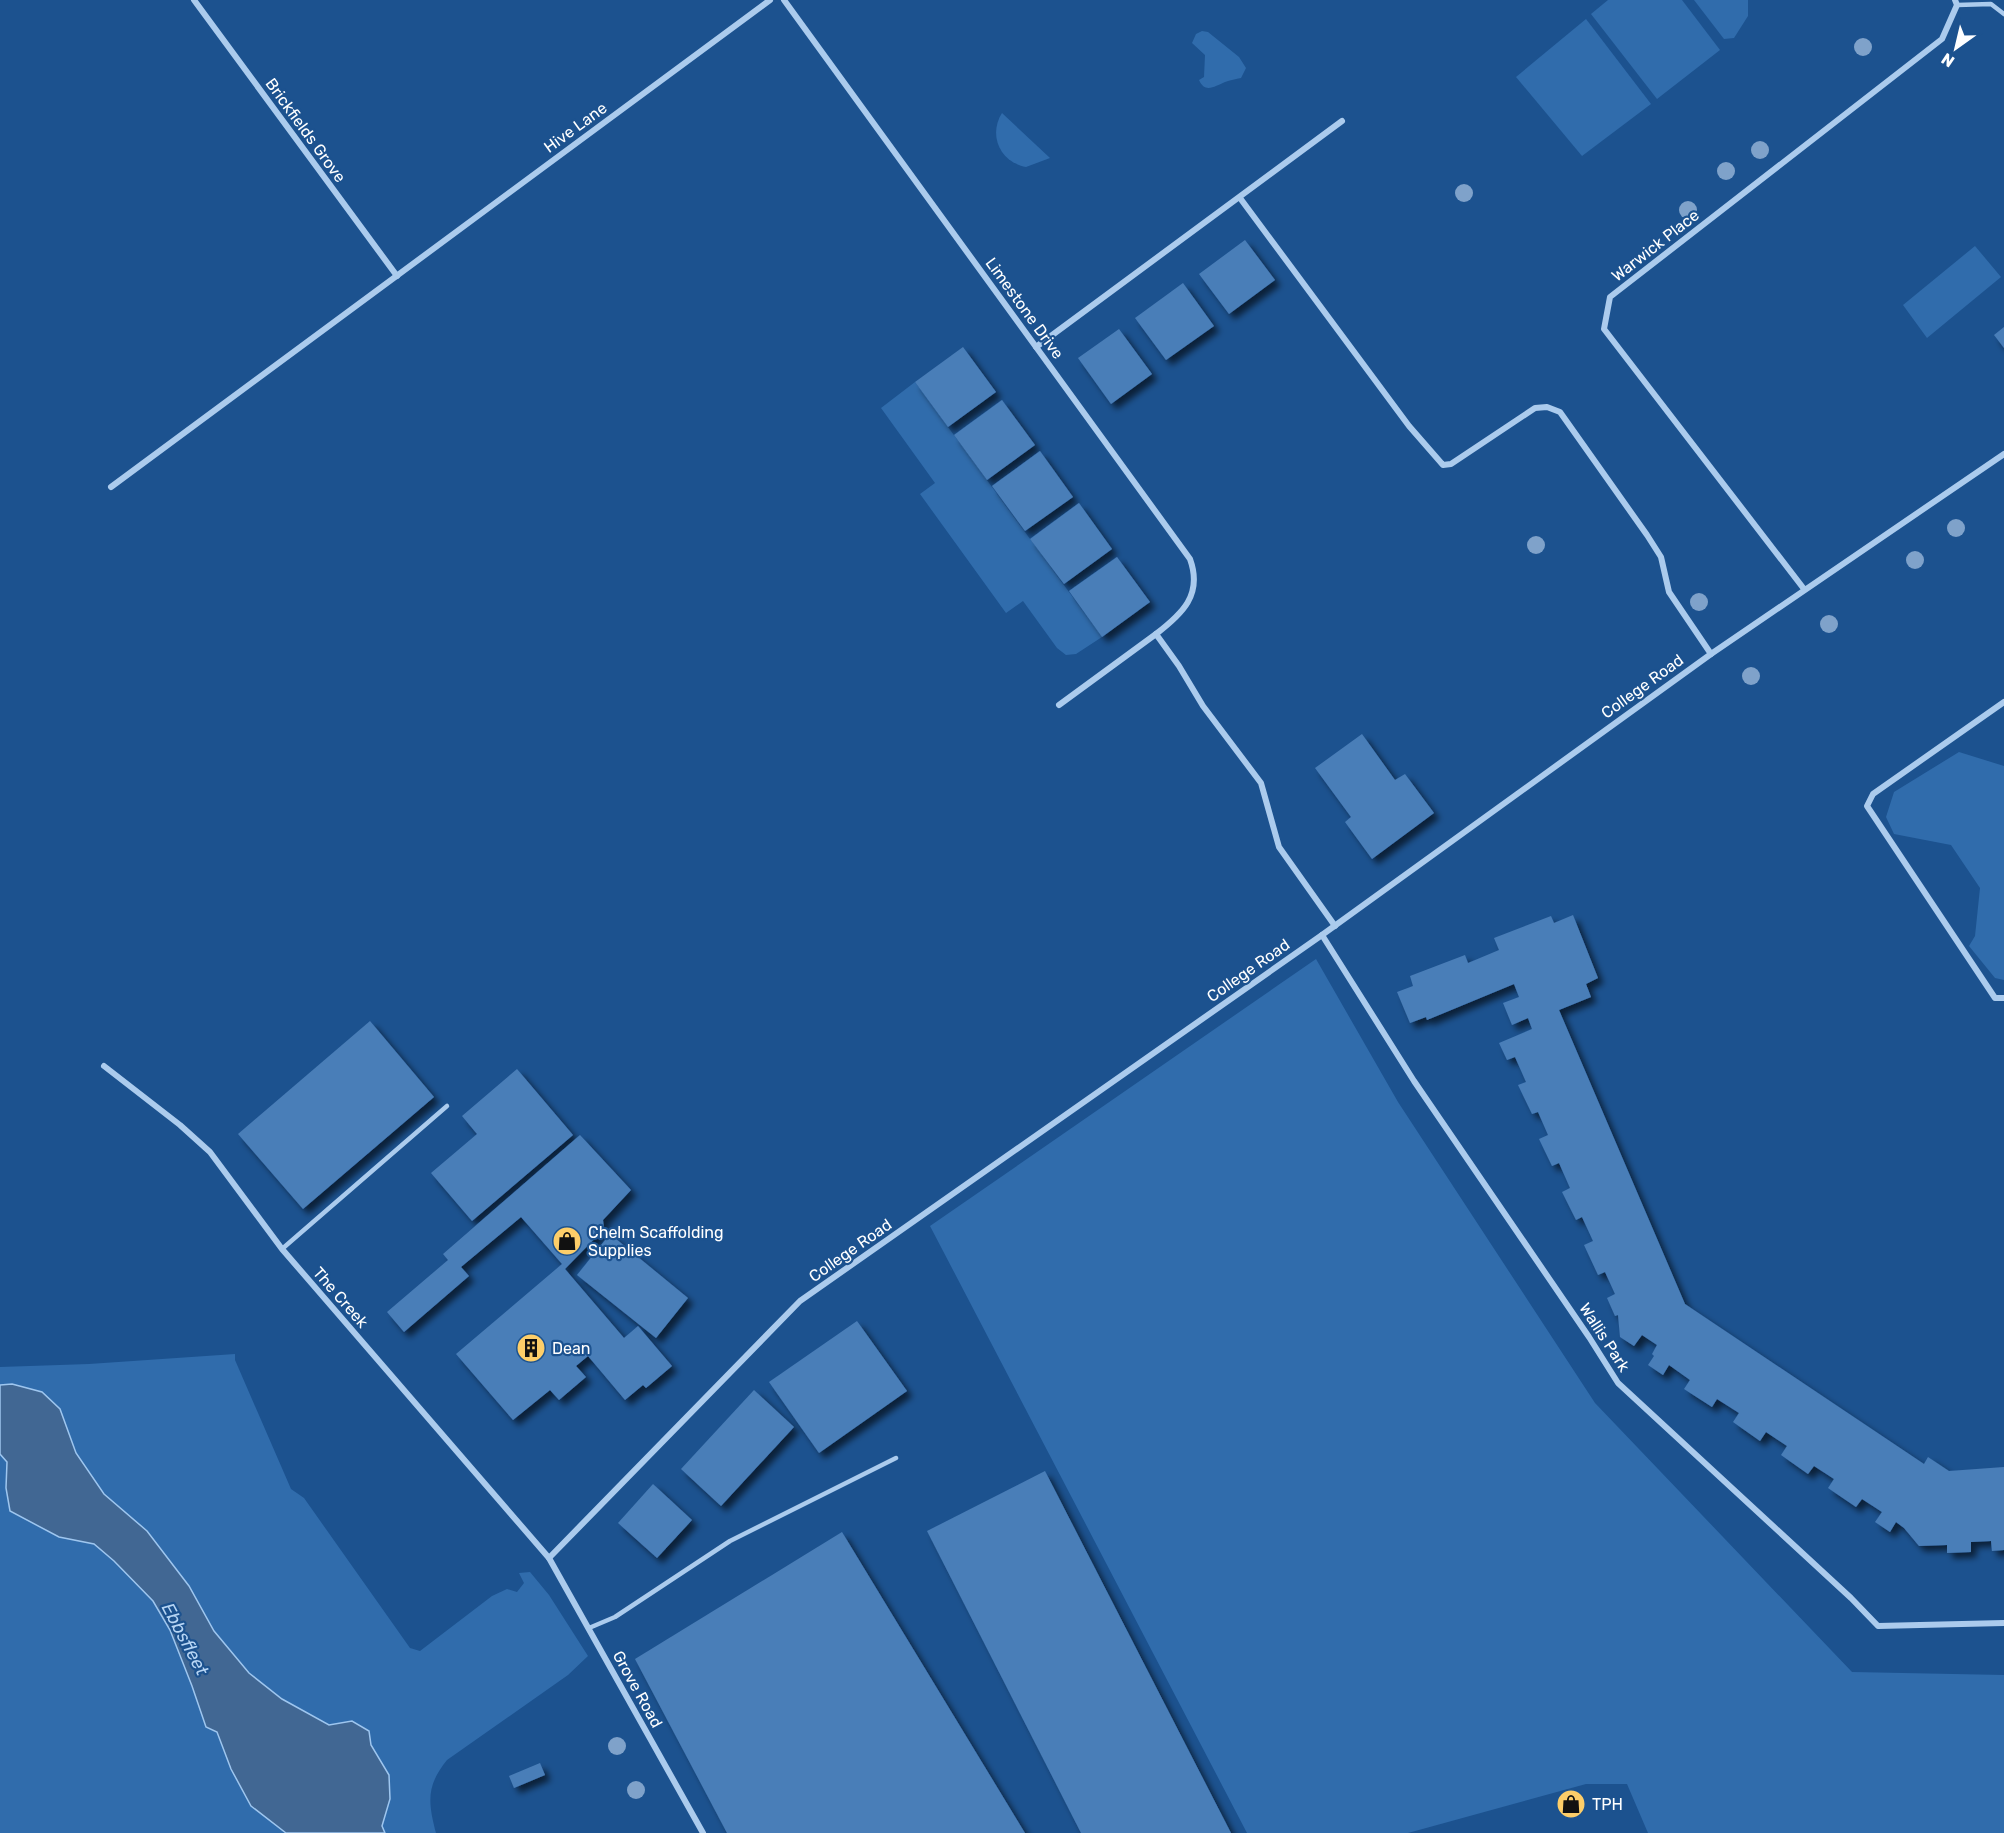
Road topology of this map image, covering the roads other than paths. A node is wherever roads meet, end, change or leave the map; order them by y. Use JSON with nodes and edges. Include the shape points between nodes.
{"nodes":[{"id":1,"x":194,"y":0,"type":"edge"},
{"id":2,"x":770,"y":0,"type":"edge"},
{"id":3,"x":784,"y":0,"type":"edge"},
{"id":4,"x":1956,"y":2,"type":"edge"},
{"id":5,"x":2004,"y":14,"type":"edge"},
{"id":6,"x":1342,"y":121,"type":"dead end"},
{"id":7,"x":1240,"y":198,"type":"junction"},
{"id":8,"x":397,"y":276,"type":"junction"},
{"id":9,"x":1036,"y":347,"type":"junction"},
{"id":10,"x":2004,"y":454,"type":"edge"},
{"id":11,"x":111,"y":487,"type":"dead end"},
{"id":12,"x":1804,"y":589,"type":"junction"},
{"id":13,"x":1156,"y":634,"type":"junction"},
{"id":14,"x":1711,"y":654,"type":"junction"},
{"id":15,"x":2004,"y":702,"type":"edge"},
{"id":16,"x":1059,"y":705,"type":"dead end"},
{"id":17,"x":1335,"y":926,"type":"junction"},
{"id":18,"x":1322,"y":935,"type":"junction"},
{"id":19,"x":2004,"y":998,"type":"edge"},
{"id":20,"x":104,"y":1066,"type":"dead end"},
{"id":21,"x":447,"y":1106,"type":"dead end"},
{"id":22,"x":282,"y":1249,"type":"junction"},
{"id":23,"x":896,"y":1458,"type":"dead end"},
{"id":24,"x":549,"y":1558,"type":"junction"},
{"id":25,"x":2004,"y":1623,"type":"edge"},
{"id":26,"x":589,"y":1628,"type":"junction"},
{"id":27,"x":703,"y":1833,"type":"edge"}],
"edges":[{"from":1,"to":8,"type":"street","name":"Brickfields Grove"},
{"from":2,"to":8,"type":"street","name":"Hive Lane"},
{"from":3,"to":9,"type":"street","name":"Limestone Drive"},
{"from":4,"to":5,"type":"lane","via":[[1991,4]]},
{"from":4,"to":12,"type":"street","name":"Warwick Place","via":[[1942,39],[1610,297],[1604,329]]},
{"from":6,"to":7,"type":"street"},
{"from":7,"to":9,"type":"street"},
{"from":7,"to":14,"type":"street","via":[[1409,426],[1443,465],[1451,464],[1537,407],[1560,412],[1660,554],[1669,592]]},
{"from":8,"to":11,"type":"street","name":"Hive Lane"},
{"from":9,"to":13,"type":"street","name":"Limestone Drive","via":[[1190,559],[1194,588],[1175,620]]},
{"from":10,"to":12,"type":"street","name":"College Road"},
{"from":12,"to":14,"type":"street","name":"College Road"},
{"from":13,"to":16,"type":"street","name":"Limestone Drive"},
{"from":13,"to":17,"type":"street","via":[[1203,706],[1261,783],[1279,847]]},
{"from":14,"to":17,"type":"street","name":"College Road"},
{"from":15,"to":19,"type":"street","via":[[1873,794],[1867,806],[1995,998]]},
{"from":17,"to":18,"type":"street","name":"College Road"},
{"from":18,"to":24,"type":"street","name":"College Road","via":[[800,1301]]},
{"from":18,"to":25,"type":"street","name":"Wallis Park","via":[[1414,1081],[1618,1383],[1878,1626]]},
{"from":20,"to":22,"type":"street","name":"The Creek","via":[[210,1152]]},
{"from":21,"to":22,"type":"lane"},
{"from":22,"to":24,"type":"street","name":"The Creek"},
{"from":23,"to":26,"type":"lane","via":[[730,1541],[615,1617]]},
{"from":24,"to":26,"type":"street","name":"Grove Road"},
{"from":26,"to":27,"type":"street","name":"Grove Road"}]}
